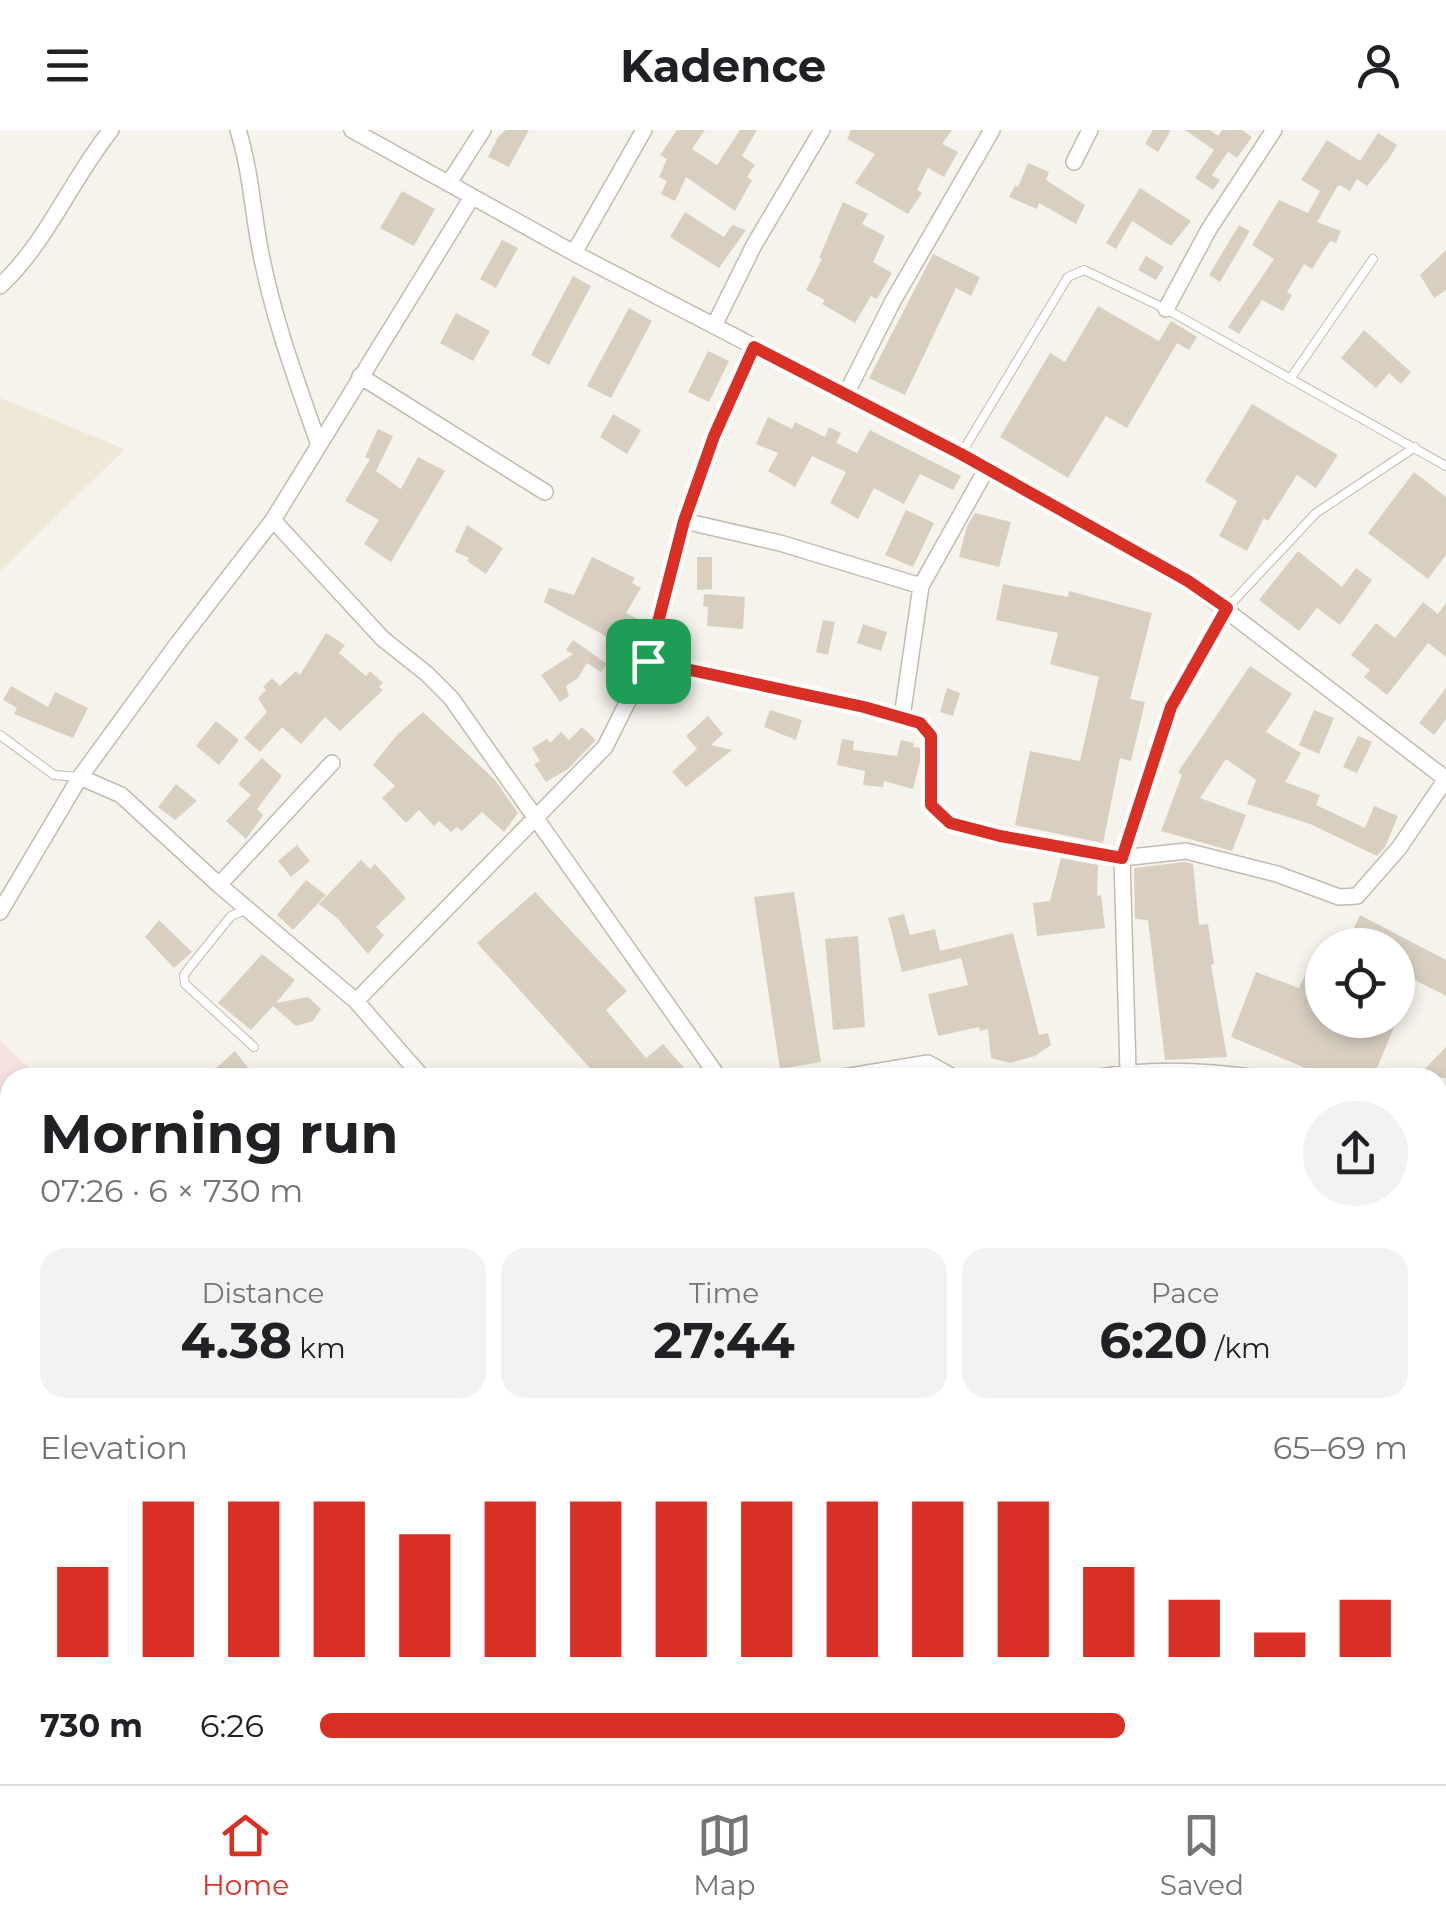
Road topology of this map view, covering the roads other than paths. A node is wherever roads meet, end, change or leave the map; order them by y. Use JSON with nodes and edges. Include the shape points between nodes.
{"nodes":[{"id":1,"x":110,"y":130,"type":"edge"},
{"id":2,"x":238,"y":130,"type":"edge"},
{"id":3,"x":352,"y":130,"type":"edge"},
{"id":4,"x":483,"y":130,"type":"edge"},
{"id":5,"x":644,"y":130,"type":"edge"},
{"id":6,"x":822,"y":130,"type":"edge"},
{"id":7,"x":992,"y":130,"type":"edge"},
{"id":8,"x":1090,"y":130,"type":"edge"},
{"id":9,"x":1274,"y":130,"type":"edge"},
{"id":10,"x":1074,"y":162,"type":"dead end"},
{"id":11,"x":449,"y":183,"type":"junction"},
{"id":12,"x":472,"y":197,"type":"junction"},
{"id":13,"x":574,"y":253,"type":"junction"},
{"id":14,"x":1373,"y":259,"type":"dead end"},
{"id":15,"x":0,"y":286,"type":"edge"},
{"id":16,"x":1166,"y":309,"type":"junction"},
{"id":17,"x":714,"y":326,"type":"junction"},
{"id":18,"x":754,"y":347,"type":"junction"},
{"id":19,"x":360,"y":376,"type":"junction"},
{"id":20,"x":1290,"y":380,"type":"junction"},
{"id":21,"x":846,"y":394,"type":"junction"},
{"id":22,"x":318,"y":442,"type":"junction"},
{"id":23,"x":1415,"y":447,"type":"junction"},
{"id":24,"x":961,"y":454,"type":"junction"},
{"id":25,"x":1446,"y":466,"type":"edge"},
{"id":26,"x":987,"y":468,"type":"junction"},
{"id":27,"x":545,"y":492,"type":"dead end"},
{"id":28,"x":273,"y":520,"type":"junction"},
{"id":29,"x":684,"y":521,"type":"junction"},
{"id":30,"x":921,"y":586,"type":"junction"},
{"id":31,"x":1227,"y":608,"type":"junction"},
{"id":32,"x":648,"y":661,"type":"junction"},
{"id":33,"x":902,"y":717,"type":"junction"},
{"id":34,"x":0,"y":735,"type":"edge"},
{"id":35,"x":332,"y":763,"type":"dead end"},
{"id":36,"x":80,"y":777,"type":"junction"},
{"id":37,"x":1446,"y":779,"type":"edge"},
{"id":38,"x":537,"y":817,"type":"junction"},
{"id":39,"x":1122,"y":858,"type":"junction"},
{"id":40,"x":219,"y":885,"type":"junction"},
{"id":41,"x":248,"y":909,"type":"junction"},
{"id":42,"x":0,"y":912,"type":"edge"},
{"id":43,"x":356,"y":1001,"type":"junction"},
{"id":44,"x":254,"y":1047,"type":"dead end"},
{"id":45,"x":413,"y":1068,"type":"edge"},
{"id":46,"x":712,"y":1068,"type":"edge"},
{"id":47,"x":898,"y":1068,"type":"edge"},
{"id":48,"x":937,"y":1068,"type":"edge"},
{"id":49,"x":1128,"y":1068,"type":"edge"}],
"edges":[{"from":1,"to":15,"type":"street","via":[[53,223]]},
{"from":2,"to":22,"type":"street","via":[[280,332]]},
{"from":3,"to":11,"type":"street"},
{"from":4,"to":11,"type":"street"},
{"from":5,"to":13,"type":"street"},
{"from":6,"to":17,"type":"street"},
{"from":7,"to":21,"type":"street"},
{"from":8,"to":10,"type":"street"},
{"from":9,"to":16,"type":"street"},
{"from":11,"to":12,"type":"street"},
{"from":12,"to":13,"type":"street"},
{"from":12,"to":19,"type":"street"},
{"from":13,"to":17,"type":"street"},
{"from":14,"to":20,"type":"lane"},
{"from":16,"to":20,"type":"lane"},
{"from":16,"to":24,"type":"lane","via":[[1084,270],[1073,272]]},
{"from":17,"to":18,"type":"street"},
{"from":18,"to":21,"type":"street"},
{"from":18,"to":29,"type":"street"},
{"from":19,"to":22,"type":"street"},
{"from":19,"to":27,"type":"street"},
{"from":20,"to":23,"type":"lane"},
{"from":21,"to":24,"type":"street"},
{"from":22,"to":28,"type":"street"},
{"from":23,"to":25,"type":"lane"},
{"from":23,"to":31,"type":"lane","via":[[1305,523]]},
{"from":24,"to":26,"type":"street"},
{"from":26,"to":30,"type":"street"},
{"from":26,"to":31,"type":"street"},
{"from":28,"to":36,"type":"street"},
{"from":28,"to":38,"type":"street","via":[[383,639],[451,698]]},
{"from":29,"to":30,"type":"street"},
{"from":29,"to":32,"type":"street"},
{"from":30,"to":33,"type":"street"},
{"from":31,"to":37,"type":"street"},
{"from":31,"to":39,"type":"street","via":[[1171,707]]},
{"from":32,"to":33,"type":"street"},
{"from":32,"to":38,"type":"street","via":[[604,747]]},
{"from":33,"to":39,"type":"street","via":[[931,736],[931,805],[950,823]]},
{"from":34,"to":36,"type":"lane","via":[[54,775]]},
{"from":35,"to":40,"type":"street"},
{"from":36,"to":40,"type":"street","via":[[121,795]]},
{"from":36,"to":42,"type":"street"},
{"from":37,"to":39,"type":"street","via":[[1357,896],[1339,897],[1186,851]]},
{"from":38,"to":43,"type":"street"},
{"from":38,"to":46,"type":"street"},
{"from":39,"to":49,"type":"street"},
{"from":40,"to":41,"type":"street"},
{"from":41,"to":43,"type":"street"},
{"from":41,"to":44,"type":"lane","via":[[232,916],[184,975],[185,984]]},
{"from":43,"to":45,"type":"street"},
{"from":47,"to":48,"type":"street"}]}
